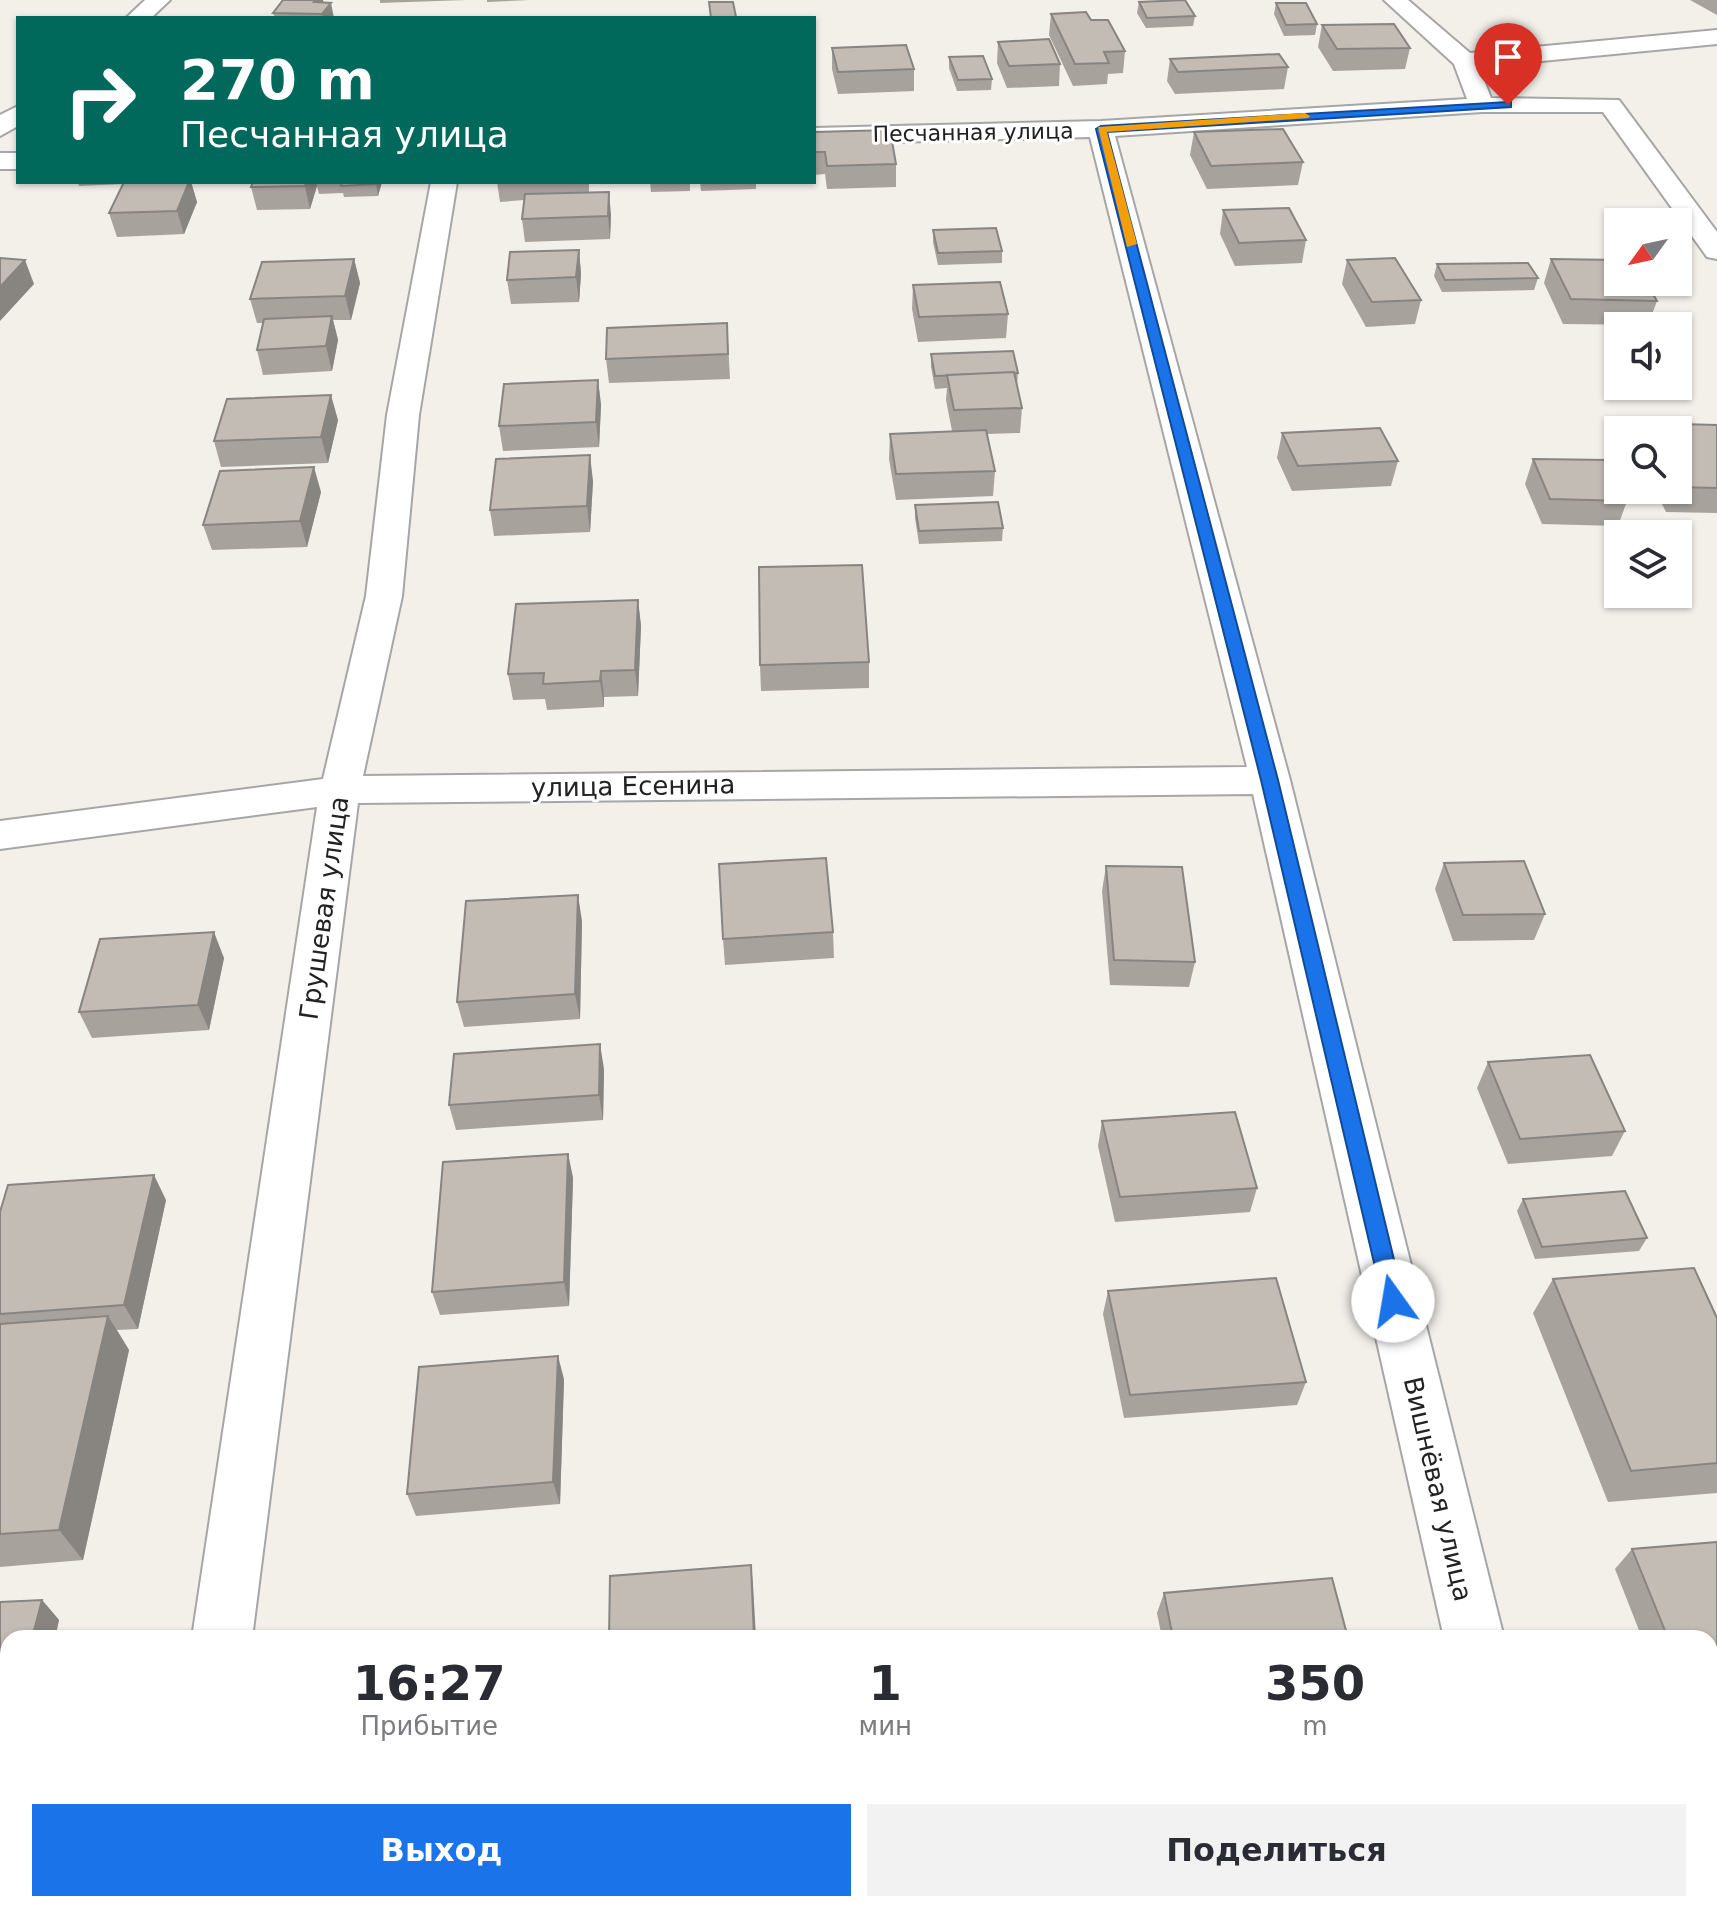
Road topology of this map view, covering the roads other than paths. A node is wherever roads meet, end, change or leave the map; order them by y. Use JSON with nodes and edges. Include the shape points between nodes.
{"nodes":[{"id":1,"x":159,"y":0,"type":"edge"},
{"id":2,"x":1395,"y":0,"type":"edge"},
{"id":3,"x":139,"y":16,"type":"edge"},
{"id":4,"x":1717,"y":37,"type":"edge"},
{"id":5,"x":1465,"y":61,"type":"junction"},
{"id":6,"x":1482,"y":105,"type":"junction"},
{"id":7,"x":16,"y":115,"type":"edge"},
{"id":8,"x":0,"y":128,"type":"edge"},
{"id":9,"x":1101,"y":129,"type":"junction"},
{"id":10,"x":816,"y":136,"type":"edge"},
{"id":11,"x":444,"y":184,"type":"edge"},
{"id":12,"x":1717,"y":251,"type":"edge"},
{"id":13,"x":1270,"y":780,"type":"junction"},
{"id":14,"x":340,"y":790,"type":"junction"},
{"id":15,"x":0,"y":835,"type":"edge"},
{"id":16,"x":223,"y":1630,"type":"edge"},
{"id":17,"x":1472,"y":1630,"type":"edge"}],
"edges":[{"from":1,"to":3,"type":"street"},
{"from":2,"to":5,"type":"street"},
{"from":4,"to":5,"type":"street"},
{"from":5,"to":6,"type":"street"},
{"from":6,"to":9,"type":"street","name":"Песчанная улица"},
{"from":6,"to":12,"type":"street","name":"Песчанная улица","via":[[1610,105]]},
{"from":7,"to":8,"type":"street"},
{"from":9,"to":10,"type":"street","name":"Песчанная улица"},
{"from":9,"to":13,"type":"street","name":"Вишнёвая улица"},
{"from":11,"to":14,"type":"street","name":"Грушевая улица","via":[[403,415],[384,596]]},
{"from":13,"to":14,"type":"street","name":"улица Есенина"},
{"from":13,"to":17,"type":"street","name":"Вишнёвая улица"},
{"from":14,"to":15,"type":"street","name":"улица Есенина"},
{"from":14,"to":16,"type":"street","name":"Грушевая улица"}]}
